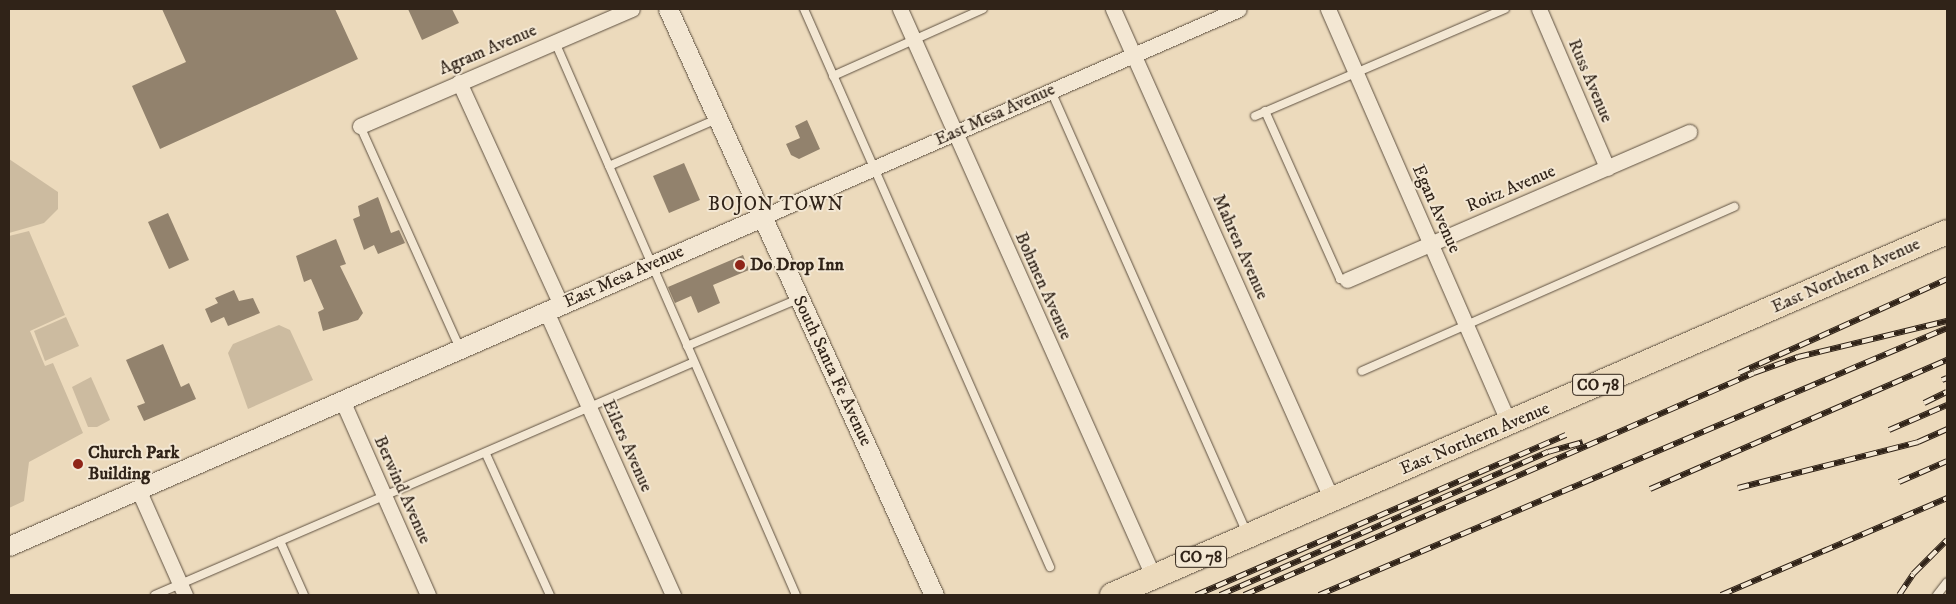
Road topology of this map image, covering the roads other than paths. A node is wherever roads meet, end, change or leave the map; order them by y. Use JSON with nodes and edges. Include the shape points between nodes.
{"nodes":[{"id":1,"x":632,"y":9,"type":"edge"},
{"id":2,"x":668,"y":9,"type":"edge"},
{"id":3,"x":804,"y":9,"type":"edge"},
{"id":4,"x":900,"y":9,"type":"edge"},
{"id":5,"x":983,"y":9,"type":"edge"},
{"id":6,"x":1113,"y":9,"type":"edge"},
{"id":7,"x":1239,"y":9,"type":"edge"},
{"id":8,"x":1328,"y":9,"type":"edge"},
{"id":9,"x":1505,"y":9,"type":"edge"},
{"id":10,"x":1539,"y":9,"type":"edge"},
{"id":11,"x":913,"y":39,"type":"junction"},
{"id":12,"x":555,"y":42,"type":"junction"},
{"id":13,"x":1134,"y":54,"type":"junction"},
{"id":14,"x":1356,"y":73,"type":"junction"},
{"id":15,"x":834,"y":76,"type":"junction"},
{"id":16,"x":459,"y":82,"type":"junction"},
{"id":17,"x":1051,"y":91,"type":"junction"},
{"id":18,"x":1265,"y":111,"type":"junction"},
{"id":19,"x":1255,"y":116,"type":"dead end"},
{"id":20,"x":718,"y":119,"type":"junction"},
{"id":21,"x":360,"y":126,"type":"joint"},
{"id":22,"x":1689,"y":132,"type":"dead end"},
{"id":23,"x":954,"y":133,"type":"junction"},
{"id":24,"x":609,"y":166,"type":"junction"},
{"id":25,"x":874,"y":168,"type":"junction"},
{"id":26,"x":1607,"y":168,"type":"junction"},
{"id":27,"x":1734,"y":207,"type":"dead end"},
{"id":28,"x":762,"y":217,"type":"junction"},
{"id":29,"x":1947,"y":232,"type":"edge"},
{"id":30,"x":1431,"y":244,"type":"junction"},
{"id":31,"x":652,"y":265,"type":"junction"},
{"id":32,"x":1347,"y":280,"type":"joint"},
{"id":33,"x":799,"y":299,"type":"junction"},
{"id":34,"x":554,"y":308,"type":"junction"},
{"id":35,"x":1466,"y":325,"type":"junction"},
{"id":36,"x":687,"y":346,"type":"junction"},
{"id":37,"x":460,"y":349,"type":"junction"},
{"id":38,"x":694,"y":362,"type":"junction"},
{"id":39,"x":1362,"y":371,"type":"dead end"},
{"id":40,"x":342,"y":400,"type":"junction"},
{"id":41,"x":590,"y":410,"type":"junction"},
{"id":42,"x":1510,"y":424,"type":"junction"},
{"id":43,"x":486,"y":454,"type":"junction"},
{"id":44,"x":138,"y":489,"type":"junction"},
{"id":45,"x":385,"y":497,"type":"junction"},
{"id":46,"x":1332,"y":500,"type":"junction"},
{"id":47,"x":1248,"y":536,"type":"junction"},
{"id":48,"x":280,"y":541,"type":"junction"},
{"id":49,"x":9,"y":546,"type":"edge"},
{"id":50,"x":1050,"y":567,"type":"dead end"},
{"id":51,"x":1154,"y":578,"type":"junction"},
{"id":52,"x":1947,"y":582,"type":"edge"},
{"id":53,"x":183,"y":590,"type":"edge"},
{"id":54,"x":155,"y":595,"type":"edge"},
{"id":55,"x":304,"y":595,"type":"edge"},
{"id":56,"x":428,"y":595,"type":"edge"},
{"id":57,"x":550,"y":595,"type":"edge"},
{"id":58,"x":673,"y":595,"type":"edge"},
{"id":59,"x":796,"y":595,"type":"edge"},
{"id":60,"x":934,"y":595,"type":"edge"},
{"id":61,"x":1112,"y":595,"type":"edge"},
{"id":62,"x":1937,"y":595,"type":"edge"}],
"edges":[{"from":1,"to":12,"type":"street","name":"Agram Avenue"},
{"from":2,"to":20,"type":"street","name":"South Santa Fe Avenue"},
{"from":3,"to":15,"type":"lane"},
{"from":4,"to":11,"type":"street","name":"Bohmen Avenue"},
{"from":5,"to":11,"type":"lane"},
{"from":6,"to":13,"type":"street","name":"Mahren Avenue"},
{"from":7,"to":13,"type":"street","name":"East Mesa Avenue"},
{"from":8,"to":14,"type":"street","name":"Egan Avenue"},
{"from":9,"to":14,"type":"lane"},
{"from":10,"to":26,"type":"street","name":"Russ Avenue"},
{"from":11,"to":15,"type":"lane"},
{"from":11,"to":23,"type":"street","name":"Bohmen Avenue"},
{"from":12,"to":16,"type":"street","name":"Agram Avenue"},
{"from":12,"to":24,"type":"lane"},
{"from":13,"to":17,"type":"street","name":"East Mesa Avenue"},
{"from":13,"to":46,"type":"street","name":"Mahren Avenue"},
{"from":14,"to":18,"type":"lane"},
{"from":14,"to":30,"type":"street","name":"Egan Avenue"},
{"from":15,"to":25,"type":"lane"},
{"from":16,"to":21,"type":"street","name":"Agram Avenue"},
{"from":16,"to":34,"type":"street","name":"Eilers Avenue"},
{"from":17,"to":23,"type":"street","name":"East Mesa Avenue"},
{"from":17,"to":47,"type":"lane"},
{"from":18,"to":19,"type":"lane"},
{"from":18,"to":32,"type":"lane","via":[[1340,279]]},
{"from":20,"to":24,"type":"lane"},
{"from":20,"to":28,"type":"street","name":"South Santa Fe Avenue"},
{"from":21,"to":37,"type":"lane"},
{"from":22,"to":26,"type":"street","name":"Roitz Avenue"},
{"from":23,"to":25,"type":"street","name":"East Mesa Avenue"},
{"from":23,"to":51,"type":"street","name":"Bohmen Avenue"},
{"from":24,"to":31,"type":"lane"},
{"from":25,"to":28,"type":"street","name":"East Mesa Avenue"},
{"from":25,"to":50,"type":"lane"},
{"from":26,"to":30,"type":"street","name":"Roitz Avenue"},
{"from":27,"to":35,"type":"lane"},
{"from":28,"to":31,"type":"street","name":"East Mesa Avenue"},
{"from":28,"to":33,"type":"street","name":"South Santa Fe Avenue"},
{"from":29,"to":42,"type":"main road","name":"East Northern Avenue","number":"CO 78"},
{"from":30,"to":32,"type":"street","name":"Roitz Avenue"},
{"from":30,"to":35,"type":"street","name":"Egan Avenue"},
{"from":31,"to":34,"type":"street","name":"East Mesa Avenue"},
{"from":31,"to":36,"type":"lane"},
{"from":33,"to":36,"type":"lane"},
{"from":33,"to":60,"type":"street","name":"South Santa Fe Avenue"},
{"from":34,"to":37,"type":"street","name":"East Mesa Avenue"},
{"from":34,"to":41,"type":"street","name":"Eilers Avenue"},
{"from":35,"to":39,"type":"lane"},
{"from":35,"to":42,"type":"street","name":"Egan Avenue"},
{"from":36,"to":38,"type":"lane"},
{"from":37,"to":40,"type":"street","name":"East Mesa Avenue"},
{"from":38,"to":41,"type":"lane"},
{"from":38,"to":59,"type":"lane"},
{"from":40,"to":44,"type":"street","name":"East Mesa Avenue"},
{"from":40,"to":45,"type":"street","name":"Berwind Avenue"},
{"from":41,"to":43,"type":"lane"},
{"from":41,"to":58,"type":"street","name":"Eilers Avenue"},
{"from":42,"to":46,"type":"main road","name":"East Northern Avenue","number":"CO 78"},
{"from":43,"to":45,"type":"lane"},
{"from":43,"to":57,"type":"lane"},
{"from":44,"to":49,"type":"street","name":"East Mesa Avenue"},
{"from":44,"to":53,"type":"street"},
{"from":45,"to":48,"type":"lane"},
{"from":45,"to":56,"type":"street","name":"Berwind Avenue"},
{"from":46,"to":47,"type":"main road","name":"East Northern Avenue","number":"CO 78"},
{"from":47,"to":51,"type":"main road","name":"East Northern Avenue","number":"CO 78"},
{"from":48,"to":53,"type":"lane"},
{"from":48,"to":55,"type":"lane"},
{"from":51,"to":61,"type":"main road","name":"East Northern Avenue","number":"CO 78"},
{"from":52,"to":62,"type":"lane"},
{"from":53,"to":54,"type":"lane"}]}
